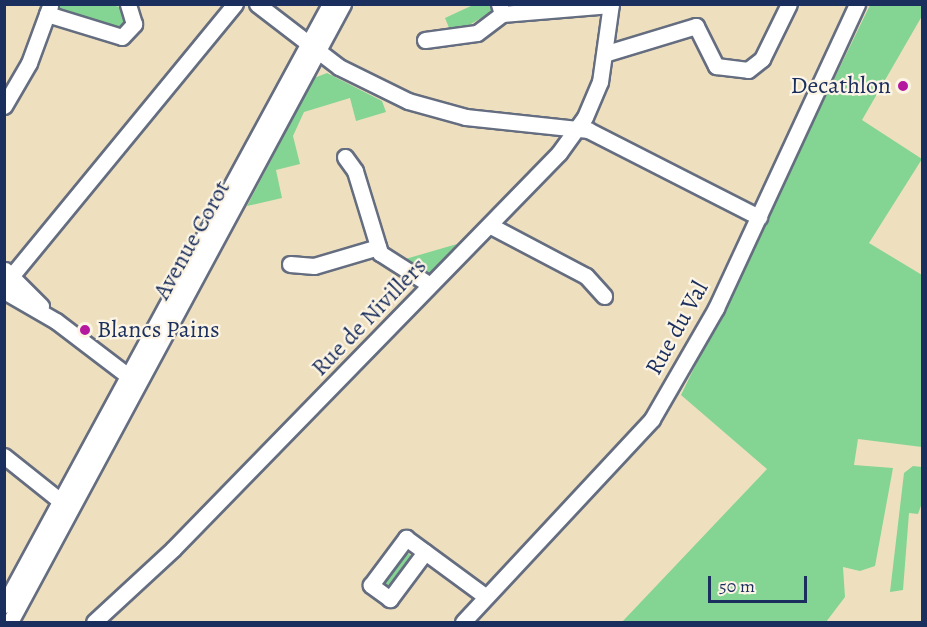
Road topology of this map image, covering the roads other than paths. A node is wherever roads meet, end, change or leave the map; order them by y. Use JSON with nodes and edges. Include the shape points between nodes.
{"nodes":[{"id":1,"x":128,"y":4,"type":"edge"},
{"id":2,"x":235,"y":4,"type":"edge"},
{"id":3,"x":257,"y":4,"type":"edge"},
{"id":4,"x":330,"y":4,"type":"edge"},
{"id":5,"x":343,"y":4,"type":"edge"},
{"id":6,"x":789,"y":4,"type":"edge"},
{"id":7,"x":857,"y":4,"type":"edge"},
{"id":8,"x":611,"y":5,"type":"edge"},
{"id":9,"x":49,"y":9,"type":"edge"},
{"id":10,"x":501,"y":9,"type":"edge"},
{"id":11,"x":424,"y":40,"type":"dead end"},
{"id":12,"x":314,"y":46,"type":"junction"},
{"id":13,"x":607,"y":53,"type":"junction"},
{"id":14,"x":6,"y":97,"type":"edge"},
{"id":15,"x":578,"y":128,"type":"junction"},
{"id":16,"x":345,"y":157,"type":"dead end"},
{"id":17,"x":759,"y":217,"type":"junction"},
{"id":18,"x":491,"y":226,"type":"junction"},
{"id":19,"x":378,"y":248,"type":"junction"},
{"id":20,"x":290,"y":264,"type":"dead end"},
{"id":21,"x":7,"y":277,"type":"edge"},
{"id":22,"x":430,"y":285,"type":"junction"},
{"id":23,"x":4,"y":291,"type":"edge"},
{"id":24,"x":604,"y":296,"type":"dead end"},
{"id":25,"x":56,"y":321,"type":"junction"},
{"id":26,"x":134,"y":380,"type":"junction"},
{"id":27,"x":4,"y":456,"type":"edge"},
{"id":28,"x":66,"y":505,"type":"junction"},
{"id":29,"x":424,"y":552,"type":"dead end"},
{"id":30,"x":485,"y":596,"type":"junction"},
{"id":31,"x":9,"y":600,"type":"edge"},
{"id":32,"x":10,"y":622,"type":"edge"},
{"id":33,"x":94,"y":622,"type":"edge"},
{"id":34,"x":463,"y":622,"type":"edge"}],
"edges":[{"from":1,"to":9,"type":"street","via":[[134,24],[122,36]]},
{"from":2,"to":21,"type":"street"},
{"from":3,"to":12,"type":"street"},
{"from":4,"to":12,"type":"street","name":"Avenue Corot"},
{"from":5,"to":12,"type":"street","name":"Avenue Corot"},
{"from":6,"to":13,"type":"street","via":[[762,59],[741,71],[711,62],[696,26]]},
{"from":7,"to":17,"type":"street","name":"Rue du Val"},
{"from":8,"to":10,"type":"street"},
{"from":8,"to":13,"type":"street","name":"Rue de Nivillers"},
{"from":9,"to":14,"type":"street","via":[[29,63]]},
{"from":10,"to":11,"type":"street","via":[[477,33]]},
{"from":12,"to":15,"type":"street","via":[[351,74],[436,111]]},
{"from":12,"to":26,"type":"street","name":"Avenue Corot"},
{"from":13,"to":15,"type":"street","name":"Rue de Nivillers","via":[[595,96]]},
{"from":15,"to":17,"type":"street"},
{"from":15,"to":18,"type":"street","name":"Rue de Nivillers"},
{"from":16,"to":19,"type":"street","via":[[357,177]]},
{"from":17,"to":30,"type":"street","name":"Rue du Val","via":[[716,308],[648,426]]},
{"from":18,"to":22,"type":"street","name":"Rue de Nivillers"},
{"from":18,"to":24,"type":"street","via":[[586,276]]},
{"from":19,"to":20,"type":"street","via":[[314,266]]},
{"from":19,"to":22,"type":"street","via":[[387,260]]},
{"from":21,"to":25,"type":"street"},
{"from":22,"to":33,"type":"street","name":"Rue de Nivillers"},
{"from":23,"to":25,"type":"street"},
{"from":25,"to":26,"type":"street"},
{"from":26,"to":28,"type":"street","name":"Avenue Corot"},
{"from":27,"to":28,"type":"street"},
{"from":28,"to":31,"type":"street","name":"Avenue Corot"},
{"from":29,"to":30,"type":"street"},
{"from":30,"to":34,"type":"street","name":"Rue du Val"},
{"from":31,"to":32,"type":"street","name":"Avenue Corot"}]}
